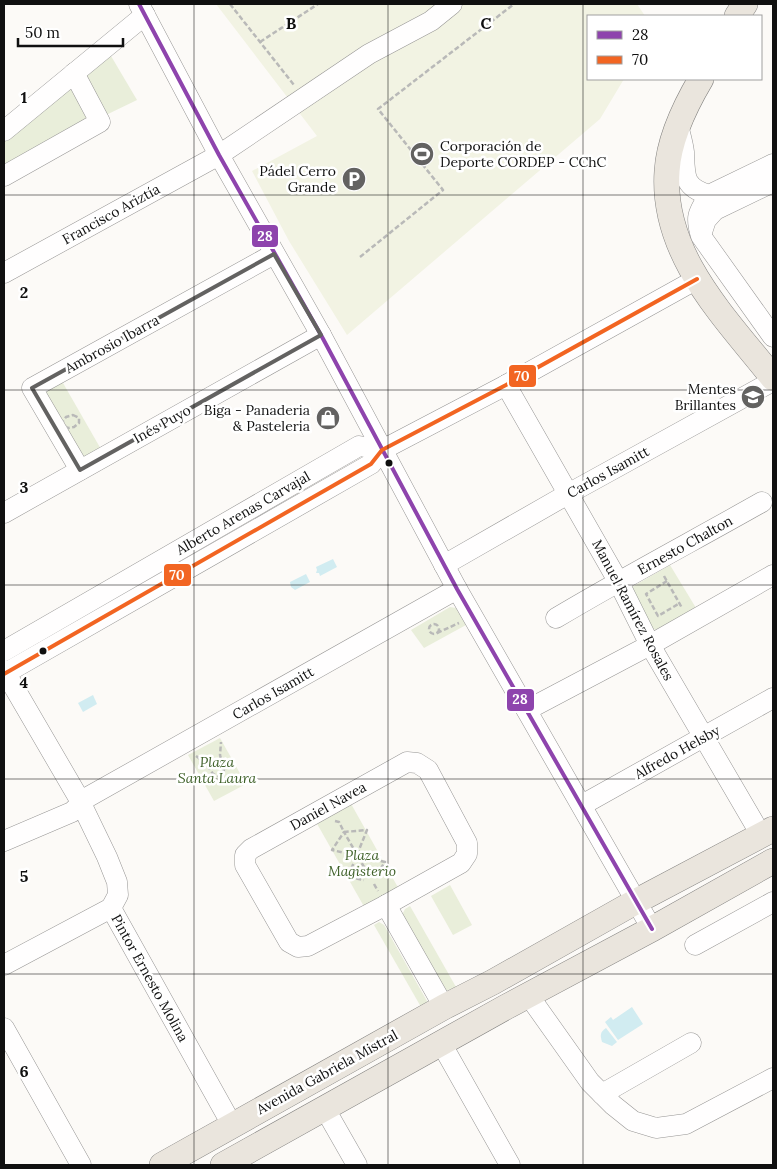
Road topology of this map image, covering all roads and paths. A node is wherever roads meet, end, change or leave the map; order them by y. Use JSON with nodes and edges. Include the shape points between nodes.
{"nodes":[{"id":1,"x":230,"y":4,"type":"edge"},
{"id":2,"x":318,"y":4,"type":"edge"},
{"id":3,"x":452,"y":4,"type":"edge"},
{"id":4,"x":514,"y":4,"type":"edge"},
{"id":5,"x":745,"y":4,"type":"edge"},
{"id":6,"x":142,"y":9,"type":"edge"},
{"id":7,"x":739,"y":15,"type":"edge"},
{"id":8,"x":260,"y":42,"type":"junction"},
{"id":9,"x":74,"y":73,"type":"junction"},
{"id":10,"x":700,"y":80,"type":"edge"},
{"id":11,"x":303,"y":98,"type":"junction"},
{"id":12,"x":678,"y":125,"type":"junction"},
{"id":13,"x":4,"y":131,"type":"edge"},
{"id":14,"x":219,"y":155,"type":"junction"},
{"id":15,"x":773,"y":164,"type":"edge"},
{"id":16,"x":4,"y":176,"type":"edge"},
{"id":17,"x":773,"y":182,"type":"edge"},
{"id":18,"x":709,"y":195,"type":"junction"},
{"id":19,"x":701,"y":236,"type":"junction"},
{"id":20,"x":274,"y":254,"type":"junction"},
{"id":21,"x":360,"y":257,"type":"dead end"},
{"id":22,"x":4,"y":273,"type":"edge"},
{"id":23,"x":697,"y":279,"type":"junction"},
{"id":24,"x":321,"y":335,"type":"junction"},
{"id":25,"x":773,"y":337,"type":"edge"},
{"id":26,"x":773,"y":380,"type":"edge"},
{"id":27,"x":506,"y":385,"type":"junction"},
{"id":28,"x":382,"y":450,"type":"junction"},
{"id":29,"x":80,"y":470,"type":"junction"},
{"id":30,"x":568,"y":494,"type":"junction"},
{"id":31,"x":762,"y":502,"type":"dead end"},
{"id":32,"x":4,"y":513,"type":"edge"},
{"id":33,"x":656,"y":562,"type":"junction"},
{"id":34,"x":444,"y":565,"type":"junction"},
{"id":35,"x":773,"y":575,"type":"edge"},
{"id":36,"x":618,"y":581,"type":"junction"},
{"id":37,"x":667,"y":581,"type":"junction"},
{"id":38,"x":457,"y":589,"type":"junction"},
{"id":39,"x":680,"y":603,"type":"junction"},
{"id":40,"x":472,"y":616,"type":"junction"},
{"id":41,"x":556,"y":618,"type":"dead end"},
{"id":42,"x":691,"y":622,"type":"junction"},
{"id":43,"x":438,"y":633,"type":"junction"},
{"id":44,"x":650,"y":645,"type":"junction"},
{"id":45,"x":4,"y":651,"type":"edge"},
{"id":46,"x":4,"y":672,"type":"edge"},
{"id":47,"x":773,"y":698,"type":"edge"},
{"id":48,"x":527,"y":710,"type":"junction"},
{"id":49,"x":213,"y":727,"type":"junction"},
{"id":50,"x":704,"y":737,"type":"junction"},
{"id":51,"x":195,"y":755,"type":"dead end"},
{"id":52,"x":85,"y":800,"type":"junction"},
{"id":53,"x":582,"y":805,"type":"junction"},
{"id":54,"x":311,"y":814,"type":"junction"},
{"id":55,"x":344,"y":832,"type":"junction"},
{"id":56,"x":767,"y":832,"type":"edge"},
{"id":57,"x":4,"y":841,"type":"edge"},
{"id":58,"x":357,"y":855,"type":"junction"},
{"id":59,"x":773,"y":861,"type":"edge"},
{"id":60,"x":368,"y":874,"type":"dead end"},
{"id":61,"x":377,"y":874,"type":"dead end"},
{"id":62,"x":364,"y":880,"type":"dead end"},
{"id":63,"x":635,"y":902,"type":"junction"},
{"id":64,"x":773,"y":902,"type":"edge"},
{"id":65,"x":386,"y":905,"type":"junction"},
{"id":66,"x":111,"y":908,"type":"junction"},
{"id":67,"x":652,"y":929,"type":"junction"},
{"id":68,"x":695,"y":945,"type":"dead end"},
{"id":69,"x":528,"y":963,"type":"junction"},
{"id":70,"x":4,"y":965,"type":"edge"},
{"id":71,"x":493,"y":982,"type":"junction"},
{"id":72,"x":535,"y":992,"type":"junction"},
{"id":73,"x":444,"y":1007,"type":"junction"},
{"id":74,"x":506,"y":1007,"type":"junction"},
{"id":75,"x":4,"y":1028,"type":"edge"},
{"id":76,"x":441,"y":1043,"type":"junction"},
{"id":77,"x":691,"y":1044,"type":"dead end"},
{"id":78,"x":773,"y":1078,"type":"edge"},
{"id":79,"x":602,"y":1094,"type":"junction"},
{"id":80,"x":325,"y":1109,"type":"junction"},
{"id":81,"x":232,"y":1125,"type":"junction"},
{"id":82,"x":81,"y":1165,"type":"edge"},
{"id":83,"x":162,"y":1165,"type":"edge"},
{"id":84,"x":223,"y":1165,"type":"edge"},
{"id":85,"x":357,"y":1165,"type":"edge"},
{"id":86,"x":510,"y":1165,"type":"edge"}],
"edges":[{"from":1,"to":8,"type":"path"},
{"from":2,"to":8,"type":"path"},
{"from":3,"to":11,"type":"street","name":"Francisco Ariztía","via":[[431,21],[369,54]]},
{"from":4,"to":21,"type":"path","via":[[378,109],[443,190]]},
{"from":5,"to":7,"type":"main road"},
{"from":6,"to":9,"type":"street"},
{"from":6,"to":14,"type":"street"},
{"from":8,"to":11,"type":"path"},
{"from":9,"to":13,"type":"street"},
{"from":9,"to":16,"type":"street","via":[[100,122]]},
{"from":10,"to":12,"type":"main road"},
{"from":11,"to":14,"type":"street","name":"Francisco Ariztía"},
{"from":12,"to":18,"type":"street","via":[[686,178],[695,190]]},
{"from":12,"to":23,"type":"main road","via":[[667,170],[668,202],[672,226]]},
{"from":14,"to":20,"type":"street"},
{"from":14,"to":22,"type":"street","name":"Francisco Ariztía"},
{"from":15,"to":18,"type":"street"},
{"from":17,"to":19,"type":"street","via":[[714,210],[706,220]]},
{"from":18,"to":19,"type":"street","via":[[697,218]]},
{"from":19,"to":25,"type":"street"},
{"from":20,"to":24,"type":"street"},
{"from":20,"to":29,"type":"street","name":"Ambrosio Ibarra","via":[[32,388]]},
{"from":23,"to":26,"type":"main road"},
{"from":23,"to":27,"type":"street","name":"Alberto Arenas Carvajal"},
{"from":24,"to":28,"type":"street"},
{"from":24,"to":29,"type":"street","name":"Inés Puyo"},
{"from":26,"to":30,"type":"street","name":"Carlos Isamitt"},
{"from":27,"to":28,"type":"street","name":"Alberto Arenas Carvajal"},
{"from":27,"to":30,"type":"street","name":"Manuel Ramírez Rosales"},
{"from":28,"to":34,"type":"street"},
{"from":28,"to":45,"type":"street","name":"Alberto Arenas Carvajal","via":[[359,446]]},
{"from":28,"to":46,"type":"street","name":"Alberto Arenas Carvajal","via":[[372,464]]},
{"from":29,"to":32,"type":"street","name":"Inés Puyo"},
{"from":30,"to":34,"type":"street","name":"Carlos Isamitt"},
{"from":30,"to":36,"type":"street","name":"Manuel Ramírez Rosales"},
{"from":31,"to":33,"type":"street","name":"Ernesto Chalton"},
{"from":33,"to":36,"type":"street","name":"Ernesto Chalton"},
{"from":33,"to":37,"type":"path"},
{"from":34,"to":38,"type":"street"},
{"from":35,"to":42,"type":"street"},
{"from":36,"to":41,"type":"street","name":"Ernesto Chalton"},
{"from":36,"to":44,"type":"street","name":"Manuel Ramírez Rosales"},
{"from":37,"to":39,"type":"path"},
{"from":37,"to":39,"type":"path","via":[[646,594],[658,616]]},
{"from":38,"to":40,"type":"street"},
{"from":38,"to":49,"type":"street","name":"Carlos Isamitt"},
{"from":39,"to":42,"type":"path"},
{"from":40,"to":43,"type":"path"},
{"from":40,"to":48,"type":"street"},
{"from":42,"to":44,"type":"street"},
{"from":43,"to":43,"type":"path","via":[[431,634],[430,626],[438,626]]},
{"from":44,"to":48,"type":"street"},
{"from":44,"to":50,"type":"street","name":"Manuel Ramírez Rosales"},
{"from":46,"to":52,"type":"street","name":"Pintor Ernesto Molina"},
{"from":47,"to":50,"type":"street","name":"Alfredo Helsby"},
{"from":48,"to":53,"type":"street"},
{"from":49,"to":51,"type":"path","via":[[221,743],[224,770],[220,777]]},
{"from":49,"to":52,"type":"street","name":"Carlos Isamitt"},
{"from":50,"to":53,"type":"street","name":"Alfredo Helsby"},
{"from":50,"to":56,"type":"street","name":"Manuel Ramírez Rosales"},
{"from":52,"to":57,"type":"street","name":"Carlos Isamitt","via":[[72,812]]},
{"from":52,"to":66,"type":"street","name":"Pintor Ernesto Molina","via":[[117,882],[118,895]]},
{"from":53,"to":63,"type":"street"},
{"from":54,"to":55,"type":"path","via":[[339,822]]},
{"from":54,"to":65,"type":"street","name":"Daniel Navea","via":[[245,855],[245,865],[288,942],[298,947],[308,946]]},
{"from":54,"to":65,"type":"street","name":"Daniel Navea","via":[[407,762],[417,763],[428,770],[467,843],[467,854],[461,863]]},
{"from":55,"to":58,"type":"path"},
{"from":55,"to":58,"type":"path","via":[[332,850]]},
{"from":55,"to":58,"type":"path","via":[[367,830]]},
{"from":56,"to":63,"type":"main road","name":"Avenida Gabriela Mistral"},
{"from":58,"to":60,"type":"path"},
{"from":58,"to":61,"type":"path","via":[[385,862]]},
{"from":58,"to":62,"type":"path","via":[[348,877]]},
{"from":59,"to":67,"type":"main road"},
{"from":63,"to":67,"type":"street"},
{"from":63,"to":69,"type":"main road","name":"Avenida Gabriela Mistral"},
{"from":64,"to":68,"type":"street"},
{"from":65,"to":73,"type":"street"},
{"from":66,"to":70,"type":"street"},
{"from":66,"to":81,"type":"street","name":"Pintor Ernesto Molina"},
{"from":67,"to":72,"type":"main road"},
{"from":69,"to":71,"type":"main road","name":"Avenida Gabriela Mistral"},
{"from":69,"to":72,"type":"street","via":[[526,971]]},
{"from":71,"to":73,"type":"main road","name":"Avenida Gabriela Mistral"},
{"from":71,"to":74,"type":"street","via":[[507,989]]},
{"from":72,"to":74,"type":"main road"},
{"from":72,"to":79,"type":"street","via":[[590,1082]]},
{"from":73,"to":81,"type":"main road","name":"Avenida Gabriela Mistral"},
{"from":74,"to":76,"type":"main road"},
{"from":75,"to":82,"type":"street"},
{"from":76,"to":80,"type":"main road"},
{"from":76,"to":86,"type":"street"},
{"from":77,"to":79,"type":"street"},
{"from":78,"to":79,"type":"street","via":[[686,1124],[656,1128],[633,1121]]},
{"from":80,"to":84,"type":"main road"},
{"from":80,"to":85,"type":"street"},
{"from":81,"to":83,"type":"main road","name":"Avenida Gabriela Mistral"}]}
